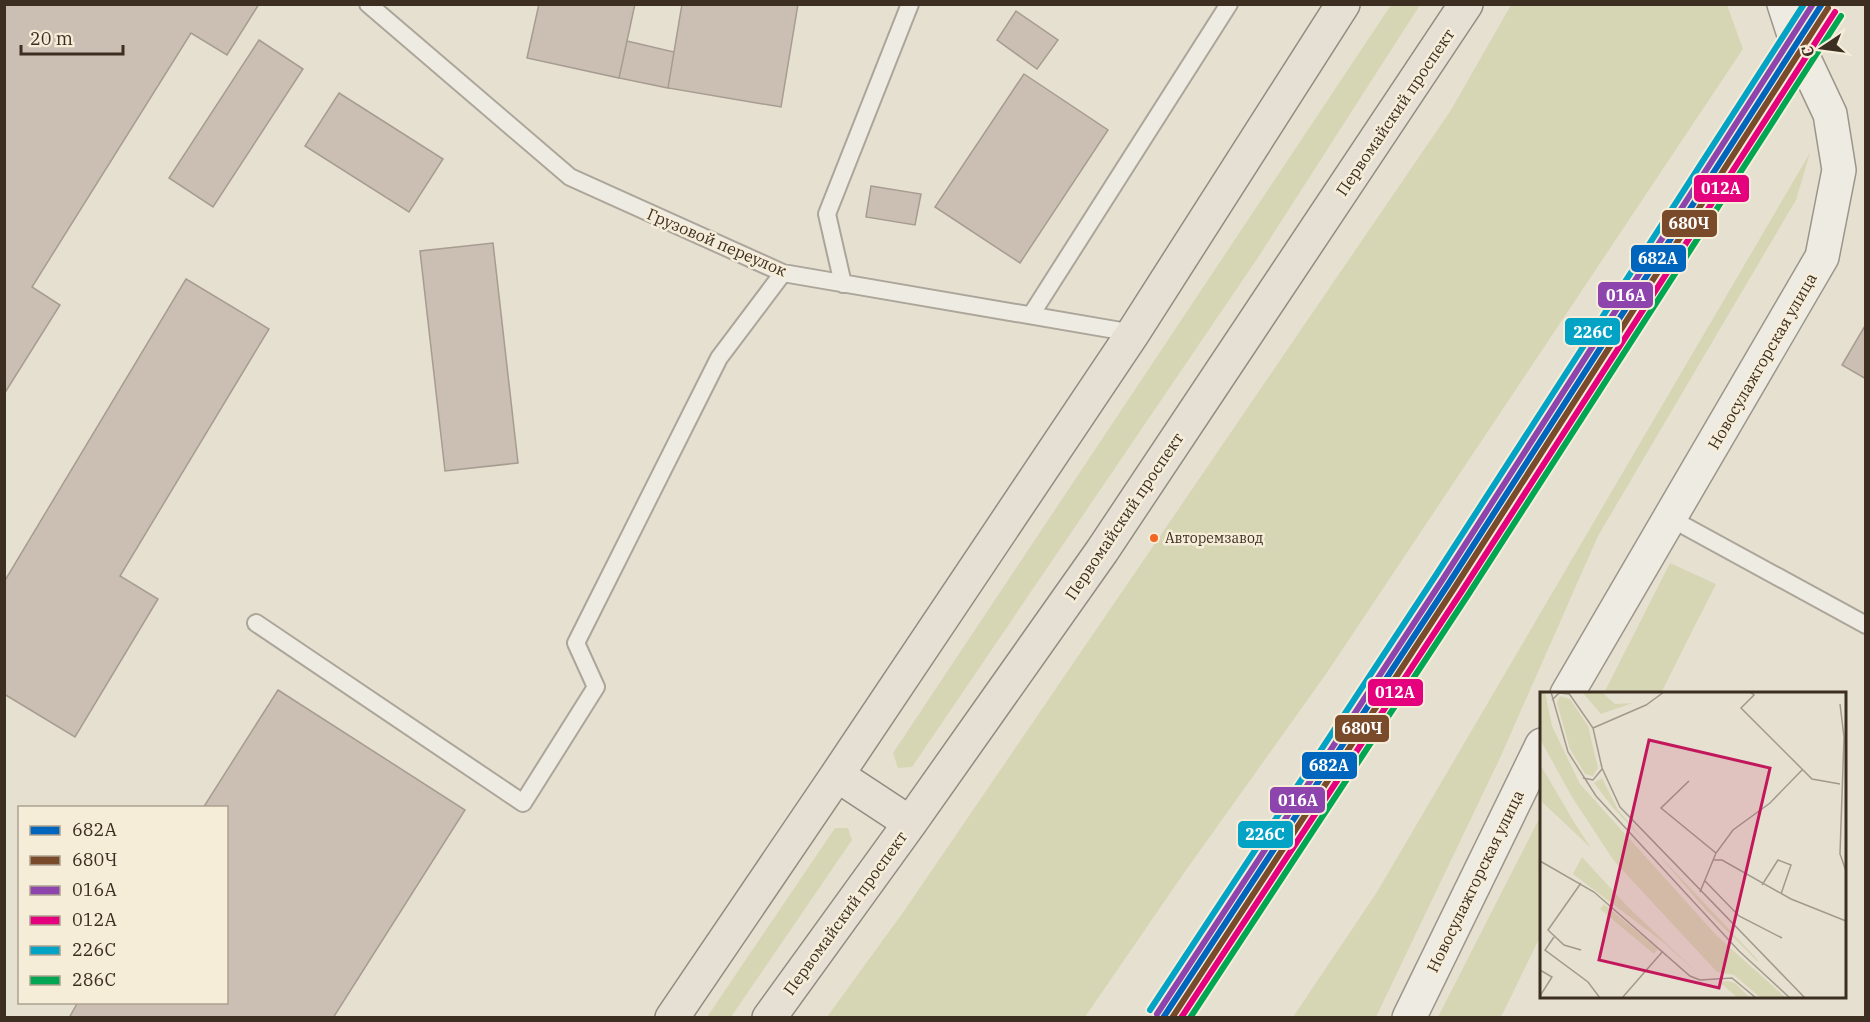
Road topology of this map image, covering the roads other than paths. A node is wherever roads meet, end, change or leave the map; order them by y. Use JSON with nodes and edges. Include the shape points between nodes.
{"nodes":[{"id":1,"x":368,"y":4,"type":"edge"},
{"id":2,"x":910,"y":4,"type":"edge"},
{"id":3,"x":1229,"y":4,"type":"edge"},
{"id":4,"x":1343,"y":4,"type":"edge"},
{"id":5,"x":1466,"y":4,"type":"edge"},
{"id":6,"x":1784,"y":4,"type":"edge"},
{"id":7,"x":783,"y":273,"type":"junction"},
{"id":8,"x":843,"y":284,"type":"junction"},
{"id":9,"x":1030,"y":315,"type":"junction"},
{"id":10,"x":1133,"y":333,"type":"junction"},
{"id":11,"x":1670,"y":518,"type":"junction"},
{"id":12,"x":256,"y":623,"type":"dead end"},
{"id":13,"x":1866,"y":625,"type":"edge"},
{"id":14,"x":1569,"y":692,"type":"edge"},
{"id":15,"x":1540,"y":749,"type":"edge"},
{"id":16,"x":837,"y":775,"type":"junction"},
{"id":17,"x":910,"y":823,"type":"junction"},
{"id":18,"x":672,"y":1017,"type":"edge"},
{"id":19,"x":769,"y":1017,"type":"edge"},
{"id":20,"x":1409,"y":1017,"type":"edge"}],
"edges":[{"from":1,"to":7,"type":"lane","name":"Грузовой переулок","via":[[570,177]]},
{"from":2,"to":8,"type":"lane","via":[[827,214]]},
{"from":3,"to":9,"type":"lane"},
{"from":4,"to":10,"type":"main road"},
{"from":5,"to":17,"type":"main road","name":"Первомайский проспект","via":[[1102,551]]},
{"from":6,"to":11,"type":"main road","name":"Новосулажгорская улица","via":[[1797,44],[1830,114],[1839,170],[1822,257]]},
{"from":7,"to":8,"type":"lane","name":"Грузовой переулок"},
{"from":7,"to":12,"type":"lane","via":[[719,358],[576,643],[596,687],[523,803]]},
{"from":8,"to":9,"type":"lane","name":"Грузовой переулок"},
{"from":9,"to":10,"type":"lane","name":"Грузовой переулок"},
{"from":10,"to":16,"type":"main road"},
{"from":11,"to":13,"type":"lane"},
{"from":11,"to":14,"type":"main road","name":"Новосулажгорская улица"},
{"from":15,"to":20,"type":"main road","name":"Новосулажгорская улица"},
{"from":16,"to":17,"type":"main road"},
{"from":16,"to":18,"type":"main road"},
{"from":17,"to":19,"type":"main road","name":"Первомайский проспект"}]}
